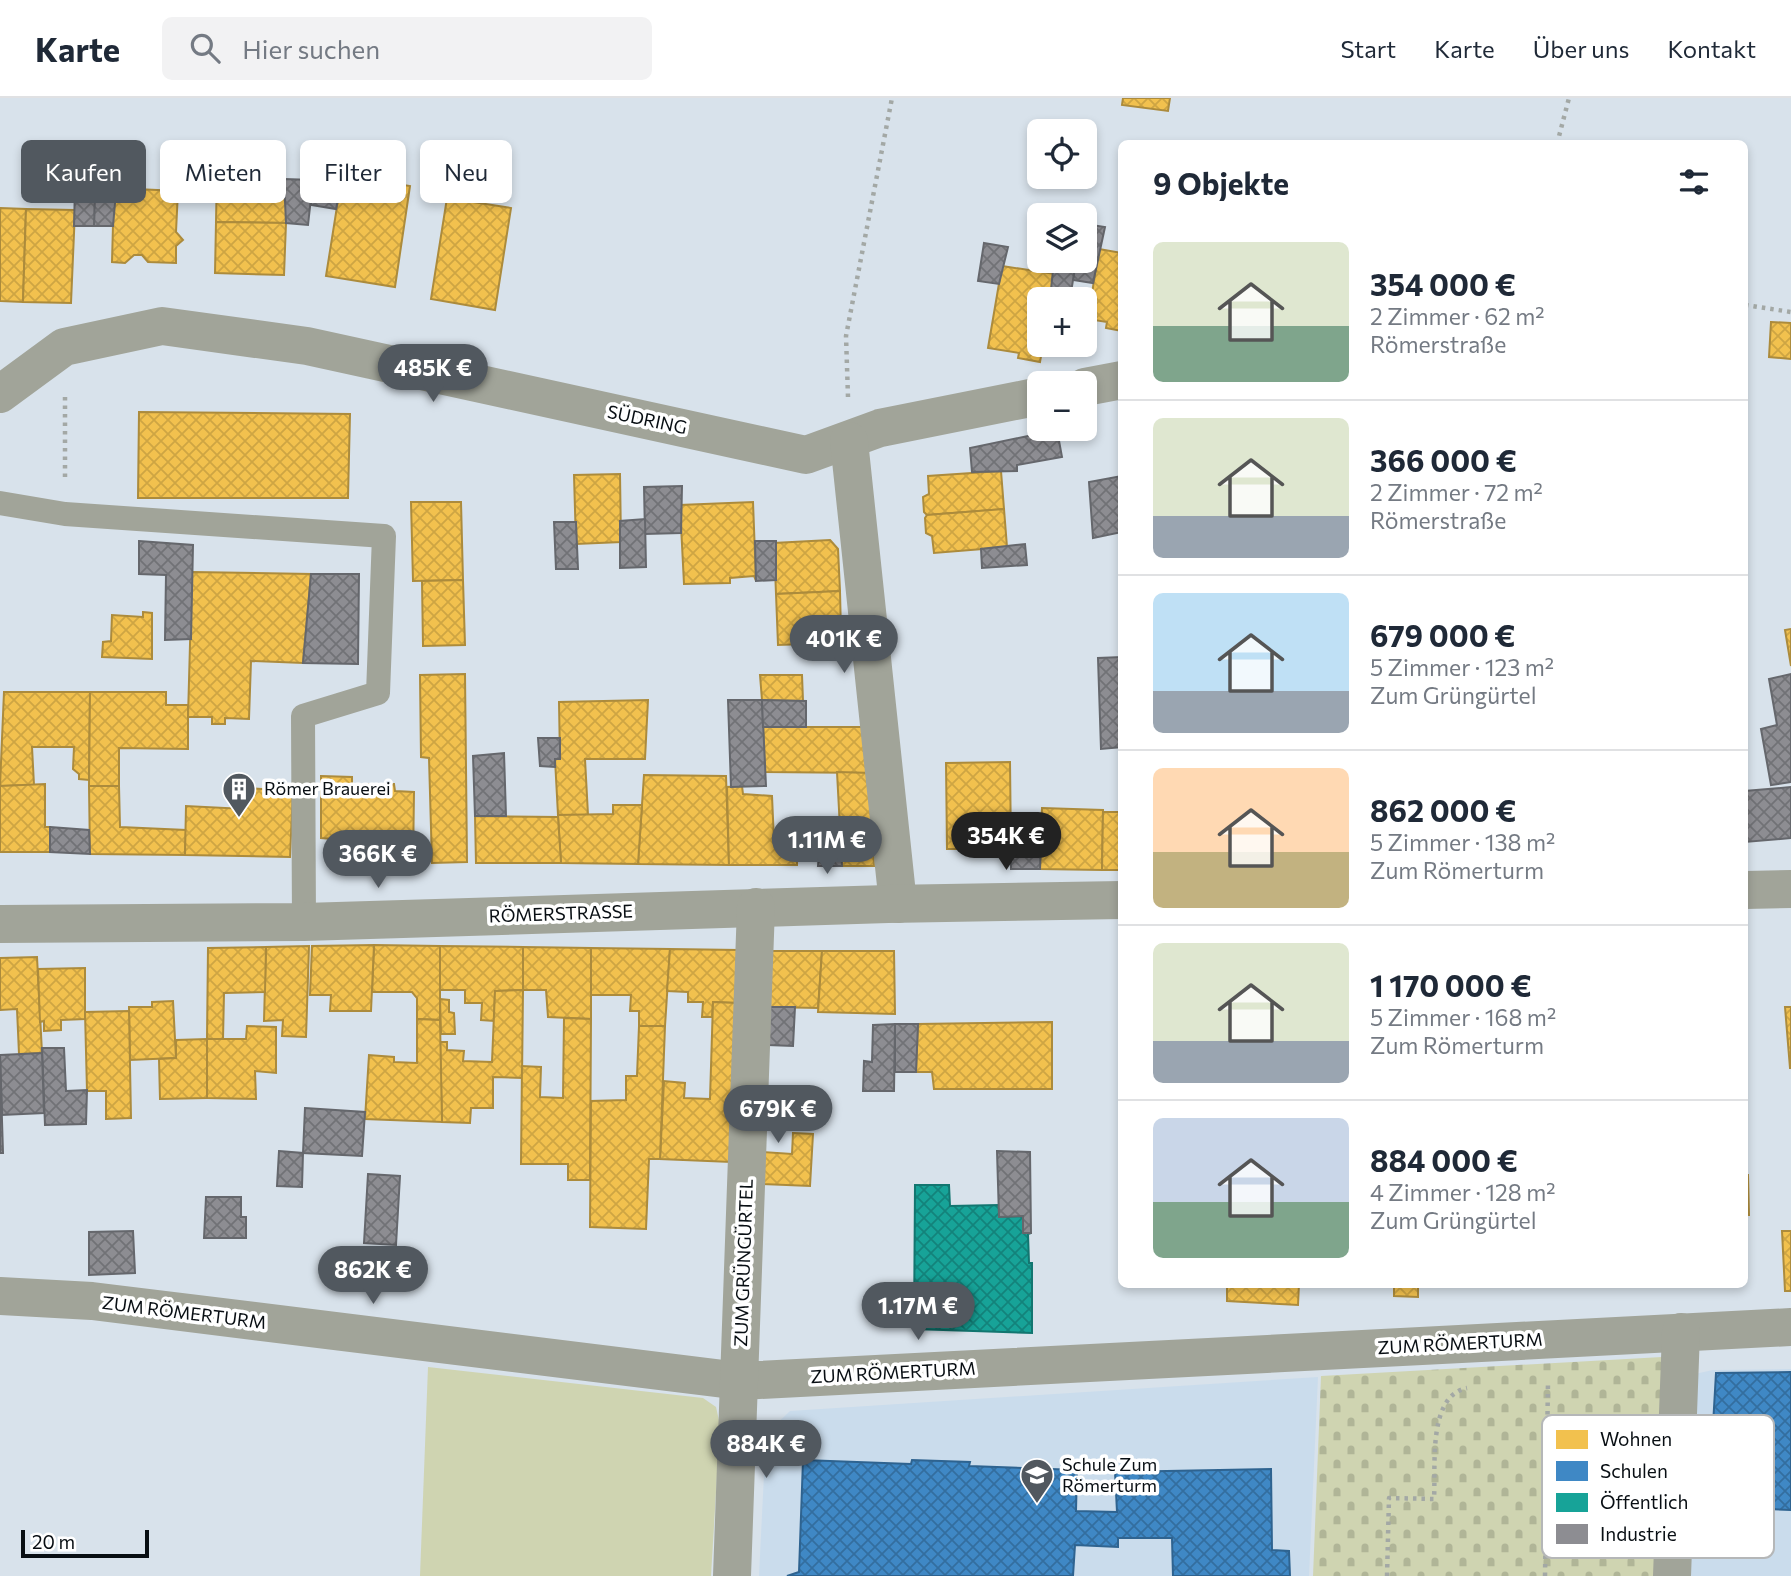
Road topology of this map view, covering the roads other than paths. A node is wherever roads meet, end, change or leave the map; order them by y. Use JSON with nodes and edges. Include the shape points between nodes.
{"nodes":[{"id":1,"x":1118,"y":381,"type":"edge"},
{"id":2,"x":1097,"y":385,"type":"edge"},
{"id":3,"x":0,"y":394,"type":"edge"},
{"id":4,"x":1027,"y":399,"type":"edge"},
{"id":5,"x":849,"y":441,"type":"junction"},
{"id":6,"x":0,"y":503,"type":"edge"},
{"id":7,"x":1748,"y":890,"type":"edge"},
{"id":8,"x":1791,"y":890,"type":"edge"},
{"id":9,"x":1118,"y":900,"type":"edge"},
{"id":10,"x":898,"y":904,"type":"junction"},
{"id":11,"x":757,"y":907,"type":"junction"},
{"id":12,"x":304,"y":922,"type":"junction"},
{"id":13,"x":0,"y":924,"type":"edge"},
{"id":14,"x":0,"y":1296,"type":"edge"},
{"id":15,"x":1791,"y":1326,"type":"edge"},
{"id":16,"x":1681,"y":1332,"type":"junction"},
{"id":17,"x":740,"y":1381,"type":"junction"},
{"id":18,"x":1678,"y":1415,"type":"edge"},
{"id":19,"x":1673,"y":1558,"type":"edge"},
{"id":20,"x":732,"y":1576,"type":"edge"},
{"id":21,"x":1672,"y":1576,"type":"edge"}],
"edges":[{"from":1,"to":2,"type":"street"},
{"from":3,"to":5,"type":"street","name":"SÜDRING","via":[[64,347],[162,326],[307,346],[806,455]]},
{"from":4,"to":5,"type":"street","name":"SÜDRING","via":[[880,428]]},
{"from":5,"to":10,"type":"street"},
{"from":6,"to":12,"type":"lane","via":[[65,514],[384,536],[378,693],[303,716]]},
{"from":7,"to":8,"type":"street"},
{"from":9,"to":10,"type":"street","name":"RÖMERSTRASSE"},
{"from":10,"to":11,"type":"street","name":"RÖMERSTRASSE"},
{"from":11,"to":12,"type":"street","name":"RÖMERSTRASSE"},
{"from":11,"to":17,"type":"street","name":"ZUM GRÜNGÜRTEL"},
{"from":12,"to":13,"type":"street","name":"RÖMERSTRASSE"},
{"from":14,"to":17,"type":"street","name":"ZUM RÖMERTURM","via":[[92,1301]]},
{"from":15,"to":16,"type":"street","name":"ZUM RÖMERTURM"},
{"from":16,"to":17,"type":"street","name":"ZUM RÖMERTURM"},
{"from":16,"to":18,"type":"street"},
{"from":17,"to":20,"type":"street","name":"ZUM GRÜNGÜRTEL"},
{"from":19,"to":21,"type":"street"}]}
